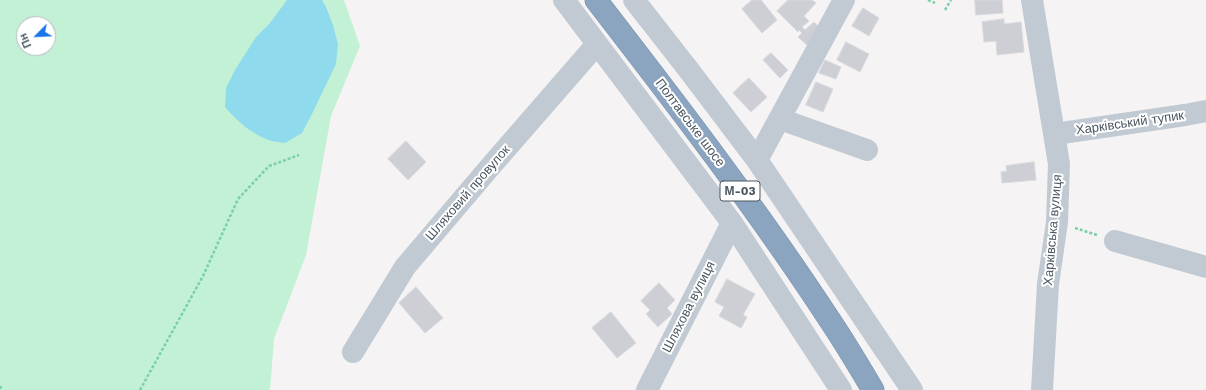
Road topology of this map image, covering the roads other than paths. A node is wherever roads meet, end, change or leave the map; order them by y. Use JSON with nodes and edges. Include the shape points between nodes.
{"nodes":[{"id":1,"x":564,"y":0,"type":"edge"},
{"id":2,"x":596,"y":0,"type":"edge"},
{"id":3,"x":634,"y":0,"type":"edge"},
{"id":4,"x":844,"y":0,"type":"edge"},
{"id":5,"x":1032,"y":0,"type":"edge"},
{"id":6,"x":597,"y":44,"type":"junction"},
{"id":7,"x":1206,"y":111,"type":"edge"},
{"id":8,"x":780,"y":119,"type":"junction"},
{"id":9,"x":1055,"y":134,"type":"junction"},
{"id":10,"x":867,"y":150,"type":"dead end"},
{"id":11,"x":757,"y":160,"type":"junction"},
{"id":12,"x":732,"y":223,"type":"junction"},
{"id":13,"x":1115,"y":241,"type":"road end"},
{"id":14,"x":1206,"y":267,"type":"edge"},
{"id":15,"x":354,"y":352,"type":"dead end"},
{"id":16,"x":647,"y":390,"type":"edge"},
{"id":17,"x":841,"y":390,"type":"edge"},
{"id":18,"x":872,"y":390,"type":"edge"},
{"id":19,"x":912,"y":390,"type":"edge"},
{"id":20,"x":1042,"y":390,"type":"edge"}],
"edges":[{"from":1,"to":6,"type":"street"},
{"from":2,"to":18,"type":"highway","name":"Полтавське шосе","number":"М-03","via":[[676,103],[756,214],[834,326]]},
{"from":3,"to":11,"type":"street"},
{"from":4,"to":8,"type":"street"},
{"from":5,"to":9,"type":"street","name":"Харківська вулиця"},
{"from":6,"to":12,"type":"street"},
{"from":6,"to":15,"type":"street","name":"Шляховий провулок","via":[[404,267]]},
{"from":7,"to":9,"type":"street","name":"Харківський тупик"},
{"from":8,"to":10,"type":"street"},
{"from":8,"to":11,"type":"street"},
{"from":9,"to":20,"type":"street","name":"Харківська вулиця","via":[[1059,164],[1057,222],[1048,284]]},
{"from":11,"to":19,"type":"street"},
{"from":12,"to":16,"type":"street","name":"Шляхова вулиця"},
{"from":12,"to":17,"type":"street"},
{"from":13,"to":14,"type":"street"}]}
